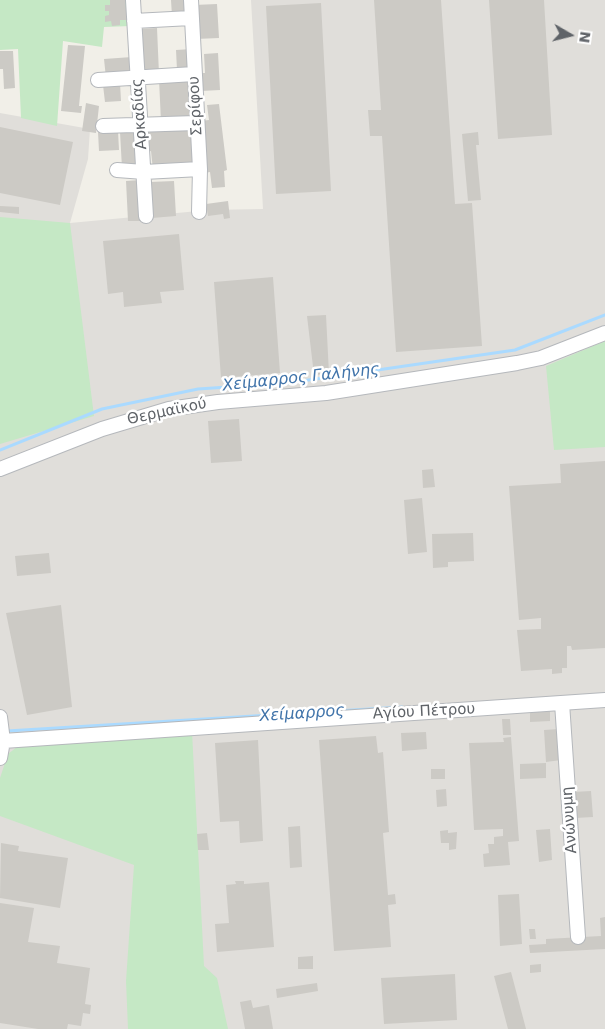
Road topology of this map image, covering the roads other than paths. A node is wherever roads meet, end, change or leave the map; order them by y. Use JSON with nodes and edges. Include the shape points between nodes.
{"nodes":[{"id":1,"x":133,"y":0,"type":"edge"},
{"id":2,"x":190,"y":0,"type":"edge"},
{"id":3,"x":191,"y":18,"type":"junction"},
{"id":4,"x":134,"y":20,"type":"junction"},
{"id":5,"x":194,"y":74,"type":"junction"},
{"id":6,"x":137,"y":77,"type":"junction"},
{"id":7,"x":98,"y":80,"type":"dead end"},
{"id":8,"x":196,"y":123,"type":"junction"},
{"id":9,"x":103,"y":126,"type":"dead end"},
{"id":10,"x":140,"y":126,"type":"junction"},
{"id":11,"x":117,"y":170,"type":"dead end"},
{"id":12,"x":200,"y":170,"type":"junction"},
{"id":13,"x":144,"y":172,"type":"junction"},
{"id":14,"x":199,"y":212,"type":"dead end"},
{"id":15,"x":146,"y":216,"type":"dead end"},
{"id":16,"x":605,"y":334,"type":"edge"},
{"id":17,"x":0,"y":469,"type":"edge"},
{"id":18,"x":605,"y":700,"type":"edge"},
{"id":19,"x":562,"y":703,"type":"junction"},
{"id":20,"x":0,"y":716,"type":"edge"},
{"id":21,"x":3,"y":741,"type":"junction"},
{"id":22,"x":0,"y":758,"type":"edge"},
{"id":23,"x":578,"y":937,"type":"dead end"}],
"edges":[{"from":1,"to":4,"type":"street","name":"Αρκαδίας"},
{"from":2,"to":3,"type":"street","name":"Σερίφου"},
{"from":3,"to":4,"type":"street"},
{"from":3,"to":5,"type":"street","name":"Σερίφου"},
{"from":4,"to":6,"type":"street","name":"Αρκαδίας"},
{"from":5,"to":6,"type":"street"},
{"from":5,"to":8,"type":"street","name":"Σερίφου"},
{"from":6,"to":7,"type":"street"},
{"from":6,"to":10,"type":"street","name":"Αρκαδίας"},
{"from":8,"to":10,"type":"street"},
{"from":8,"to":12,"type":"street","name":"Σερίφου"},
{"from":9,"to":10,"type":"street"},
{"from":10,"to":13,"type":"street","name":"Αρκαδίας"},
{"from":11,"to":13,"type":"street"},
{"from":12,"to":13,"type":"street"},
{"from":12,"to":14,"type":"street","name":"Σερίφου"},
{"from":13,"to":15,"type":"street","name":"Αρκαδίας"},
{"from":16,"to":17,"type":"street","name":"Θερμαϊκού","via":[[541,358],[517,363],[326,393],[168,409],[102,429]]},
{"from":18,"to":19,"type":"street","name":"Αγίου Πέτρου"},
{"from":19,"to":21,"type":"street","name":"Αγίου Πέτρου"},
{"from":19,"to":23,"type":"street","name":"Ανώνυμη"},
{"from":20,"to":21,"type":"street"},
{"from":21,"to":22,"type":"street"}]}
